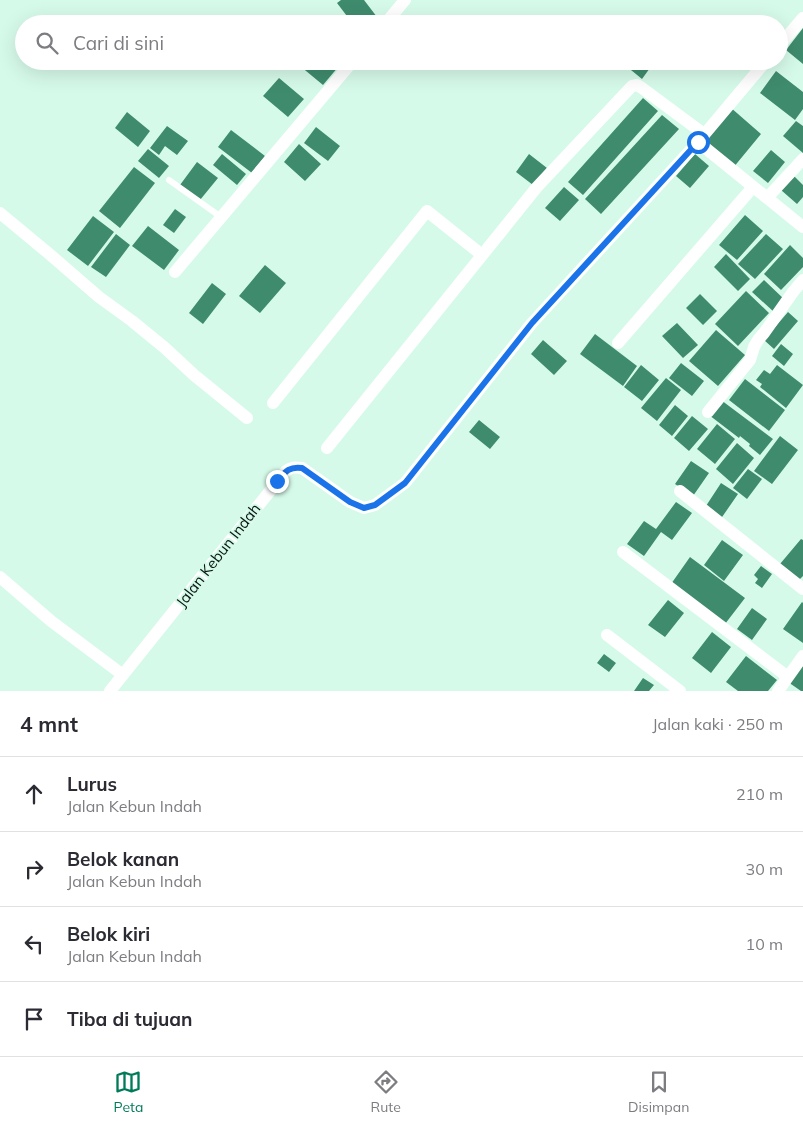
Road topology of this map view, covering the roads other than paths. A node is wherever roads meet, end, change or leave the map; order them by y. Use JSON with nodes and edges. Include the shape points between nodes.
{"nodes":[{"id":1,"x":405,"y":0,"type":"edge"},
{"id":2,"x":392,"y":15,"type":"edge"},
{"id":3,"x":803,"y":18,"type":"edge"},
{"id":4,"x":788,"y":36,"type":"edge"},
{"id":5,"x":345,"y":70,"type":"edge"},
{"id":6,"x":758,"y":70,"type":"edge"},
{"id":7,"x":701,"y":138,"type":"junction"},
{"id":8,"x":803,"y":159,"type":"edge"},
{"id":9,"x":170,"y":180,"type":"dead end"},
{"id":10,"x":753,"y":186,"type":"junction"},
{"id":11,"x":767,"y":198,"type":"junction"},
{"id":12,"x":0,"y":213,"type":"edge"},
{"id":13,"x":221,"y":217,"type":"junction"},
{"id":14,"x":803,"y":227,"type":"edge"},
{"id":15,"x":482,"y":255,"type":"junction"},
{"id":16,"x":175,"y":272,"type":"dead end"},
{"id":17,"x":803,"y":280,"type":"edge"},
{"id":18,"x":618,"y":343,"type":"dead end"},
{"id":19,"x":273,"y":403,"type":"dead end"},
{"id":20,"x":708,"y":412,"type":"dead end"},
{"id":21,"x":247,"y":418,"type":"dead end"},
{"id":22,"x":327,"y":448,"type":"dead end"},
{"id":23,"x":680,"y":491,"type":"dead end"},
{"id":24,"x":624,"y":552,"type":"dead end"},
{"id":25,"x":0,"y":577,"type":"edge"},
{"id":26,"x":803,"y":589,"type":"edge"},
{"id":27,"x":607,"y":635,"type":"dead end"},
{"id":28,"x":803,"y":656,"type":"edge"},
{"id":29,"x":122,"y":676,"type":"junction"},
{"id":30,"x":788,"y":677,"type":"junction"},
{"id":31,"x":110,"y":691,"type":"edge"},
{"id":32,"x":680,"y":691,"type":"edge"},
{"id":33,"x":778,"y":691,"type":"edge"}],
"edges":[{"from":1,"to":2,"type":"street"},
{"from":3,"to":4,"type":"street"},
{"from":5,"to":13,"type":"street"},
{"from":6,"to":7,"type":"street","name":"Jalan Kebun Indah"},
{"from":7,"to":10,"type":"street"},
{"from":7,"to":15,"type":"street","via":[[642,88],[634,85],[537,187]]},
{"from":7,"to":29,"type":"street","name":"Jalan Kebun Indah","via":[[532,323],[405,483],[375,505],[364,508],[350,502],[302,468],[286,471]]},
{"from":8,"to":11,"type":"street"},
{"from":9,"to":13,"type":"lane"},
{"from":10,"to":11,"type":"street"},
{"from":10,"to":18,"type":"street"},
{"from":11,"to":14,"type":"street"},
{"from":12,"to":21,"type":"street"},
{"from":13,"to":16,"type":"street"},
{"from":15,"to":19,"type":"street","via":[[427,211]]},
{"from":15,"to":22,"type":"street"},
{"from":17,"to":20,"type":"street","via":[[758,340],[750,360]]},
{"from":23,"to":26,"type":"street"},
{"from":24,"to":30,"type":"street"},
{"from":25,"to":29,"type":"street"},
{"from":27,"to":32,"type":"street"},
{"from":28,"to":30,"type":"street"},
{"from":29,"to":31,"type":"street","name":"Jalan Kebun Indah"},
{"from":30,"to":33,"type":"street"}]}
